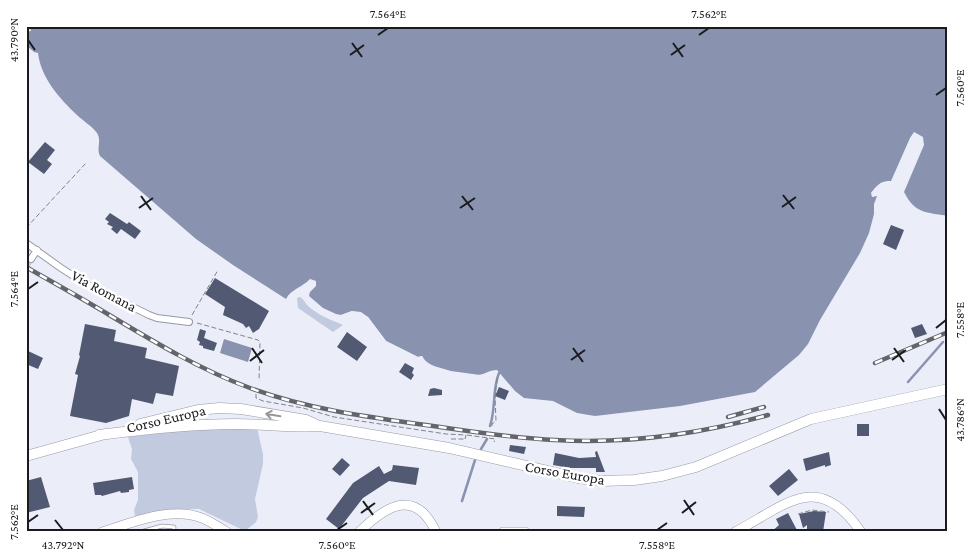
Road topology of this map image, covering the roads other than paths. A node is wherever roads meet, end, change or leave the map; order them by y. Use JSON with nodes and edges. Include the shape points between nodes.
{"nodes":[{"id":1,"x":26,"y":243,"type":"edge"},
{"id":2,"x":37,"y":250,"type":"junction"},
{"id":3,"x":31,"y":259,"type":"dead end"},
{"id":4,"x":189,"y":322,"type":"road end"},
{"id":5,"x":948,"y":389,"type":"edge"},
{"id":6,"x":232,"y":409,"type":"junction"},
{"id":7,"x":231,"y":424,"type":"junction"},
{"id":8,"x":320,"y":426,"type":"junction"},
{"id":9,"x":99,"y":435,"type":"junction"},
{"id":10,"x":26,"y":456,"type":"edge"},
{"id":11,"x":102,"y":532,"type":"edge"},
{"id":12,"x":140,"y":532,"type":"edge"},
{"id":13,"x":174,"y":532,"type":"edge"},
{"id":14,"x":227,"y":532,"type":"edge"},
{"id":15,"x":359,"y":532,"type":"edge"},
{"id":16,"x":436,"y":532,"type":"edge"},
{"id":17,"x":503,"y":532,"type":"edge"},
{"id":18,"x":525,"y":532,"type":"edge"},
{"id":19,"x":735,"y":532,"type":"edge"},
{"id":20,"x":861,"y":532,"type":"edge"}],
"edges":[{"from":1,"to":2,"type":"street","name":"Via Romana"},
{"from":2,"to":3,"type":"street"},
{"from":2,"to":4,"type":"street","name":"Via Romana","via":[[86,284],[149,315]]},
{"from":5,"to":8,"type":"main road","name":"Corso Europa","via":[[812,419],[678,473],[634,480],[578,478],[449,448]]},
{"from":6,"to":7,"type":"main road","via":[[236,417]]},
{"from":8,"to":6,"type":"main road","name":"Corso Europa","one_way":true,"via":[[306,420]]},
{"from":6,"to":9,"type":"main road","name":"Corso Europa","via":[[198,410]]},
{"from":7,"to":8,"type":"main road","name":"Corso Europa"},
{"from":7,"to":9,"type":"main road","name":"Corso Europa","via":[[149,428]]},
{"from":9,"to":10,"type":"main road","name":"Corso Europa"},
{"from":11,"to":14,"type":"main road","via":[[154,517],[180,514],[201,518]]},
{"from":12,"to":13,"type":"lane","via":[[162,526],[174,528]]},
{"from":15,"to":16,"type":"main road","via":[[386,510],[406,505],[426,514]]},
{"from":17,"to":18,"type":"main road"},
{"from":19,"to":20,"type":"main road","via":[[790,501],[811,496],[834,502]]}]}
